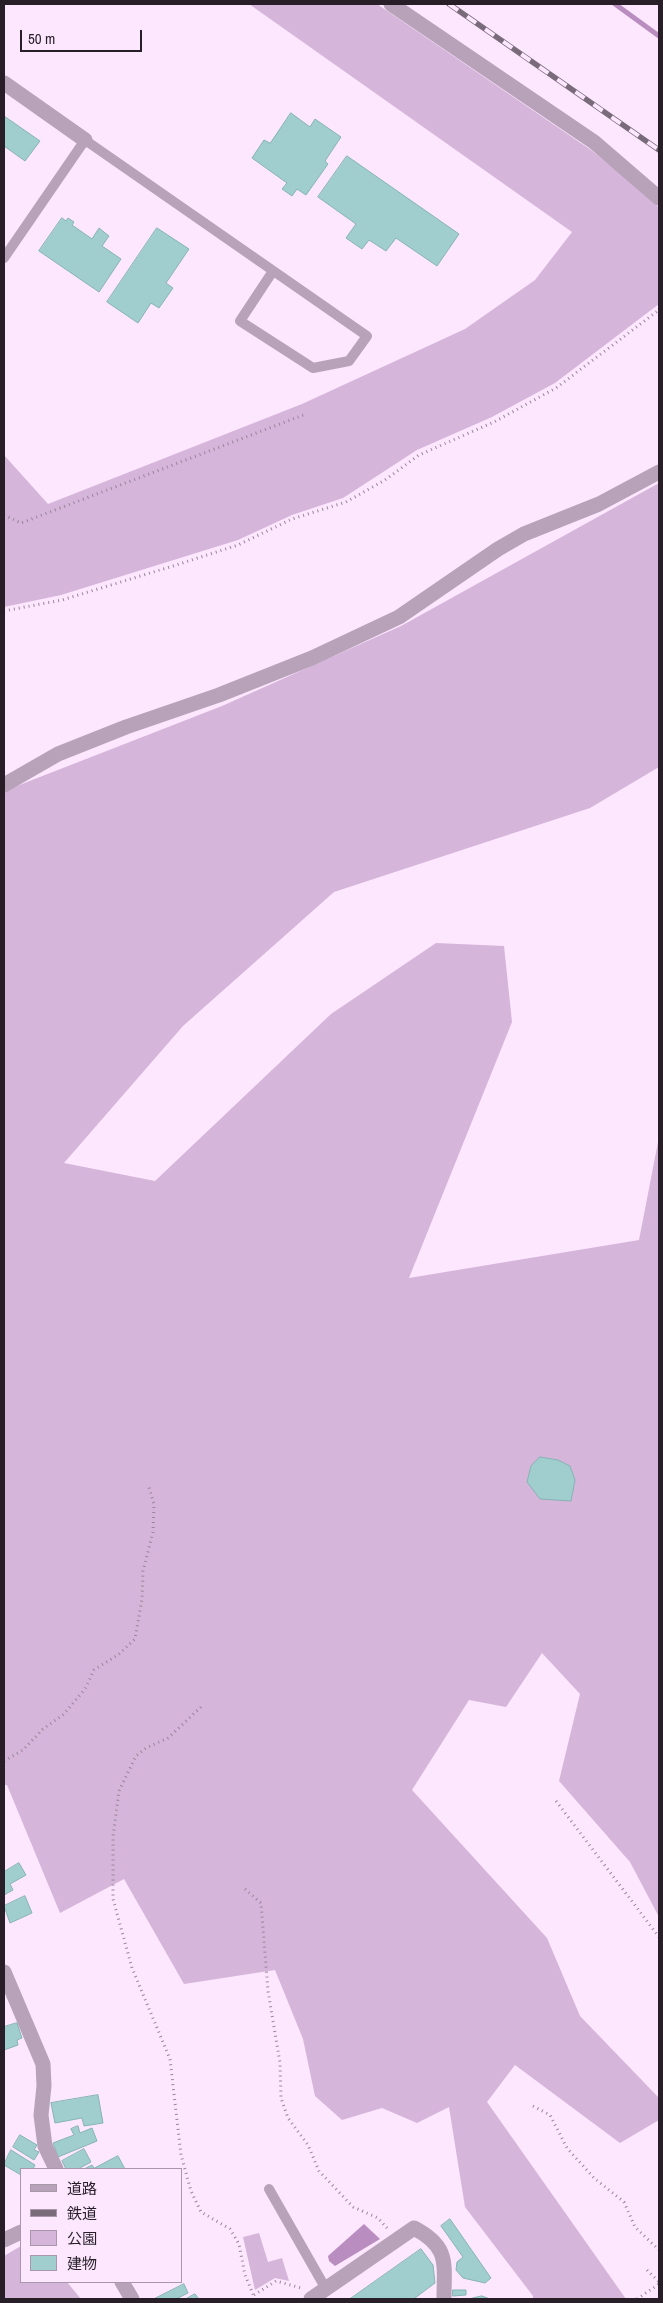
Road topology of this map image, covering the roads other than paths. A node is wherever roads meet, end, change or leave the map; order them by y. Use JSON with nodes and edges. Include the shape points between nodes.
{"nodes":[{"id":1,"x":391,"y":4,"type":"edge"},
{"id":2,"x":4,"y":83,"type":"edge"},
{"id":3,"x":85,"y":140,"type":"junction"},
{"id":4,"x":659,"y":198,"type":"edge"},
{"id":5,"x":8,"y":243,"type":"edge"},
{"id":6,"x":4,"y":258,"type":"edge"},
{"id":7,"x":273,"y":271,"type":"junction"},
{"id":8,"x":659,"y":472,"type":"edge"},
{"id":9,"x":4,"y":785,"type":"edge"},
{"id":10,"x":4,"y":1972,"type":"edge"},
{"id":11,"x":56,"y":2168,"type":"edge"},
{"id":12,"x":269,"y":2189,"type":"dead end"},
{"id":13,"x":20,"y":2232,"type":"edge"},
{"id":14,"x":4,"y":2240,"type":"edge"},
{"id":15,"x":123,"y":2283,"type":"edge"},
{"id":16,"x":326,"y":2289,"type":"junction"},
{"id":17,"x":132,"y":2299,"type":"edge"},
{"id":18,"x":311,"y":2299,"type":"edge"},
{"id":19,"x":444,"y":2299,"type":"edge"}],
"edges":[{"from":1,"to":4,"type":"street","via":[[594,142]]},
{"from":2,"to":3,"type":"street"},
{"from":3,"to":5,"type":"lane"},
{"from":3,"to":7,"type":"lane"},
{"from":5,"to":6,"type":"lane"},
{"from":7,"to":7,"type":"lane","via":[[240,321],[314,368],[349,361],[367,336]]},
{"from":8,"to":9,"type":"street","via":[[599,504],[524,534],[399,617],[302,662],[58,754]]},
{"from":10,"to":11,"type":"street","via":[[43,2064],[41,2116],[45,2146]]},
{"from":12,"to":16,"type":"lane"},
{"from":13,"to":14,"type":"street"},
{"from":15,"to":17,"type":"street"},
{"from":16,"to":18,"type":"street"},
{"from":16,"to":19,"type":"street","via":[[414,2228],[431,2237],[444,2256]]}]}
